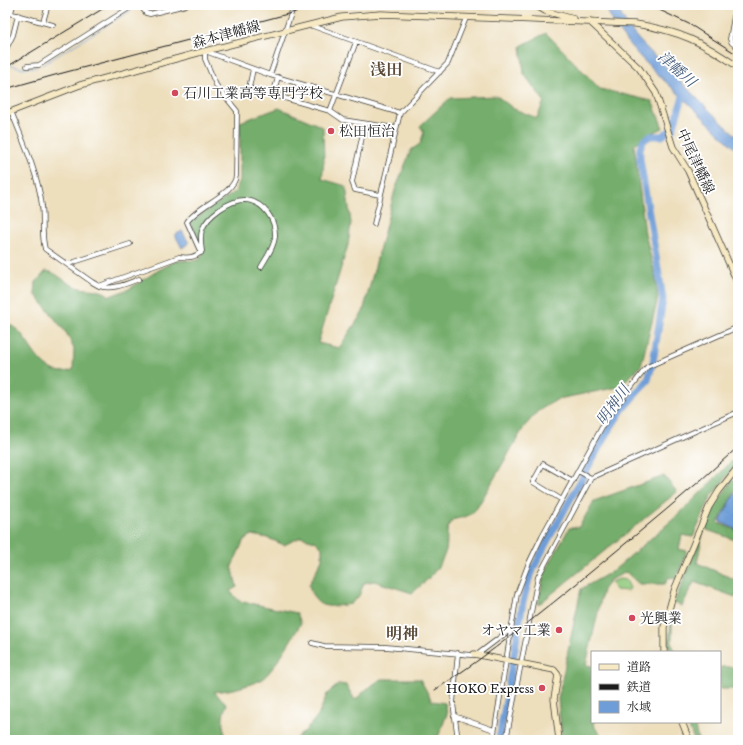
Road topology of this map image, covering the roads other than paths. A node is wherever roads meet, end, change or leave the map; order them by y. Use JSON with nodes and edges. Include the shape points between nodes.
{"nodes":[{"id":1,"x":14,"y":5,"type":"edge"},
{"id":2,"x":48,"y":5,"type":"edge"},
{"id":3,"x":134,"y":5,"type":"edge"},
{"id":4,"x":186,"y":5,"type":"edge"},
{"id":5,"x":294,"y":5,"type":"edge"},
{"id":6,"x":535,"y":5,"type":"edge"},
{"id":7,"x":736,"y":5,"type":"edge"},
{"id":8,"x":141,"y":6,"type":"edge"},
{"id":9,"x":5,"y":12,"type":"edge"},
{"id":10,"x":11,"y":13,"type":"junction"},
{"id":11,"x":18,"y":15,"type":"junction"},
{"id":12,"x":466,"y":18,"type":"junction"},
{"id":13,"x":43,"y":22,"type":"junction"},
{"id":14,"x":581,"y":22,"type":"junction"},
{"id":15,"x":590,"y":22,"type":"junction"},
{"id":16,"x":54,"y":25,"type":"dead end"},
{"id":17,"x":309,"y":25,"type":"junction"},
{"id":18,"x":286,"y":30,"type":"junction"},
{"id":19,"x":356,"y":42,"type":"junction"},
{"id":20,"x":738,"y":47,"type":"edge"},
{"id":21,"x":5,"y":51,"type":"edge"},
{"id":22,"x":205,"y":51,"type":"junction"},
{"id":23,"x":27,"y":66,"type":"dead end"},
{"id":24,"x":738,"y":67,"type":"edge"},
{"id":25,"x":253,"y":69,"type":"junction"},
{"id":26,"x":440,"y":72,"type":"junction"},
{"id":27,"x":270,"y":75,"type":"junction"},
{"id":28,"x":278,"y":77,"type":"junction"},
{"id":29,"x":299,"y":84,"type":"junction"},
{"id":30,"x":273,"y":95,"type":"junction"},
{"id":31,"x":337,"y":95,"type":"junction"},
{"id":32,"x":296,"y":100,"type":"junction"},
{"id":33,"x":11,"y":111,"type":"junction"},
{"id":34,"x":330,"y":111,"type":"junction"},
{"id":35,"x":400,"y":113,"type":"junction"},
{"id":36,"x":5,"y":114,"type":"edge"},
{"id":37,"x":365,"y":124,"type":"junction"},
{"id":38,"x":395,"y":128,"type":"junction"},
{"id":39,"x":380,"y":195,"type":"junction"},
{"id":40,"x":374,"y":224,"type":"dead end"},
{"id":41,"x":130,"y":244,"type":"dead end"},
{"id":42,"x":201,"y":253,"type":"junction"},
{"id":43,"x":68,"y":264,"type":"junction"},
{"id":44,"x":261,"y":268,"type":"dead end"},
{"id":45,"x":735,"y":271,"type":"edge"},
{"id":46,"x":139,"y":279,"type":"dead end"},
{"id":47,"x":738,"y":284,"type":"edge"},
{"id":48,"x":99,"y":286,"type":"junction"},
{"id":49,"x":738,"y":327,"type":"edge"},
{"id":50,"x":738,"y":412,"type":"edge"},
{"id":51,"x":738,"y":467,"type":"edge"},
{"id":52,"x":579,"y":472,"type":"junction"},
{"id":53,"x":589,"y":477,"type":"junction"},
{"id":54,"x":573,"y":481,"type":"junction"},
{"id":55,"x":562,"y":500,"type":"junction"},
{"id":56,"x":511,"y":629,"type":"junction"},
{"id":57,"x":312,"y":643,"type":"dead end"},
{"id":58,"x":664,"y":651,"type":"edge"},
{"id":59,"x":458,"y":653,"type":"junction"},
{"id":60,"x":474,"y":654,"type":"junction"},
{"id":61,"x":507,"y":660,"type":"junction"},
{"id":62,"x":519,"y":663,"type":"junction"},
{"id":63,"x":454,"y":716,"type":"junction"},
{"id":64,"x":682,"y":723,"type":"edge"},
{"id":65,"x":494,"y":730,"type":"junction"},
{"id":66,"x":458,"y":740,"type":"edge"},
{"id":67,"x":493,"y":740,"type":"edge"},
{"id":68,"x":506,"y":740,"type":"edge"},
{"id":69,"x":559,"y":740,"type":"edge"},
{"id":70,"x":689,"y":740,"type":"edge"}],
"edges":[{"from":1,"to":10,"type":"street"},
{"from":2,"to":13,"type":"street"},
{"from":3,"to":23,"type":"street","via":[[39,65]]},
{"from":4,"to":8,"type":"street","via":[[150,14]]},
{"from":5,"to":18,"type":"street"},
{"from":6,"to":14,"type":"main road","via":[[545,11]]},
{"from":7,"to":20,"type":"street","via":[[730,38]]},
{"from":9,"to":10,"type":"street"},
{"from":10,"to":11,"type":"street"},
{"from":11,"to":13,"type":"street"},
{"from":11,"to":21,"type":"street","via":[[13,35]]},
{"from":12,"to":14,"type":"main road","name":"森本津幡線"},
{"from":12,"to":17,"type":"main road","name":"森本津幡線","via":[[381,14],[342,17]]},
{"from":12,"to":26,"type":"street","via":[[448,63]]},
{"from":13,"to":16,"type":"street"},
{"from":14,"to":15,"type":"main road","name":"森本津幡線"},
{"from":15,"to":24,"type":"main road","name":"森本津幡線","via":[[636,24],[687,36]]},
{"from":15,"to":45,"type":"main road","name":"中尾津幡線","via":[[639,68],[656,93],[673,147],[688,171]]},
{"from":17,"to":18,"type":"main road","name":"森本津幡線"},
{"from":17,"to":19,"type":"street"},
{"from":18,"to":22,"type":"main road","name":"森本津幡線"},
{"from":18,"to":27,"type":"street"},
{"from":19,"to":26,"type":"street"},
{"from":19,"to":31,"type":"street"},
{"from":22,"to":25,"type":"street"},
{"from":22,"to":33,"type":"main road","name":"森本津幡線","via":[[80,85]]},
{"from":22,"to":42,"type":"street","via":[[205,60],[216,85],[237,111],[236,176],[228,190],[201,208],[187,222]]},
{"from":25,"to":27,"type":"street"},
{"from":25,"to":30,"type":"street","via":[[249,88]]},
{"from":26,"to":35,"type":"street"},
{"from":27,"to":28,"type":"street"},
{"from":28,"to":29,"type":"street"},
{"from":28,"to":30,"type":"street"},
{"from":29,"to":31,"type":"street"},
{"from":29,"to":32,"type":"street"},
{"from":30,"to":32,"type":"street"},
{"from":31,"to":34,"type":"street"},
{"from":31,"to":35,"type":"street"},
{"from":32,"to":34,"type":"street"},
{"from":33,"to":36,"type":"main road","name":"森本津幡線"},
{"from":33,"to":43,"type":"street","via":[[38,185],[43,207],[42,238],[45,249]]},
{"from":34,"to":37,"type":"street","via":[[343,120]]},
{"from":35,"to":38,"type":"street"},
{"from":37,"to":38,"type":"street"},
{"from":37,"to":39,"type":"street","via":[[352,182],[355,190]]},
{"from":38,"to":39,"type":"street"},
{"from":39,"to":40,"type":"street"},
{"from":41,"to":43,"type":"street"},
{"from":42,"to":44,"type":"street","via":[[202,231],[214,213],[240,200],[247,200],[263,208],[274,220],[275,238]]},
{"from":42,"to":48,"type":"street","via":[[193,257],[179,257]]},
{"from":43,"to":48,"type":"street"},
{"from":45,"to":47,"type":"main road","name":"中尾津幡線"},
{"from":46,"to":48,"type":"street","via":[[125,285],[104,288]]},
{"from":49,"to":52,"type":"street","via":[[647,368],[608,418]]},
{"from":50,"to":53,"type":"street"},
{"from":51,"to":58,"type":"main road","via":[[709,507],[675,588],[664,626]]},
{"from":52,"to":53,"type":"street"},
{"from":52,"to":54,"type":"street"},
{"from":53,"to":62,"type":"street","via":[[538,577]]},
{"from":54,"to":55,"type":"street"},
{"from":54,"to":55,"type":"street","via":[[543,464],[539,470],[533,482]]},
{"from":55,"to":56,"type":"street","via":[[528,565],[517,594]]},
{"from":56,"to":60,"type":"street","via":[[478,654]]},
{"from":56,"to":61,"type":"street"},
{"from":57,"to":59,"type":"street"},
{"from":59,"to":60,"type":"street"},
{"from":59,"to":63,"type":"street"},
{"from":60,"to":61,"type":"main road"},
{"from":61,"to":62,"type":"main road"},
{"from":61,"to":65,"type":"street"},
{"from":62,"to":68,"type":"street"},
{"from":62,"to":69,"type":"main road","via":[[554,670],[558,676],[554,699]]},
{"from":63,"to":65,"type":"street"},
{"from":63,"to":66,"type":"street"},
{"from":64,"to":70,"type":"main road"},
{"from":65,"to":67,"type":"street"}]}
